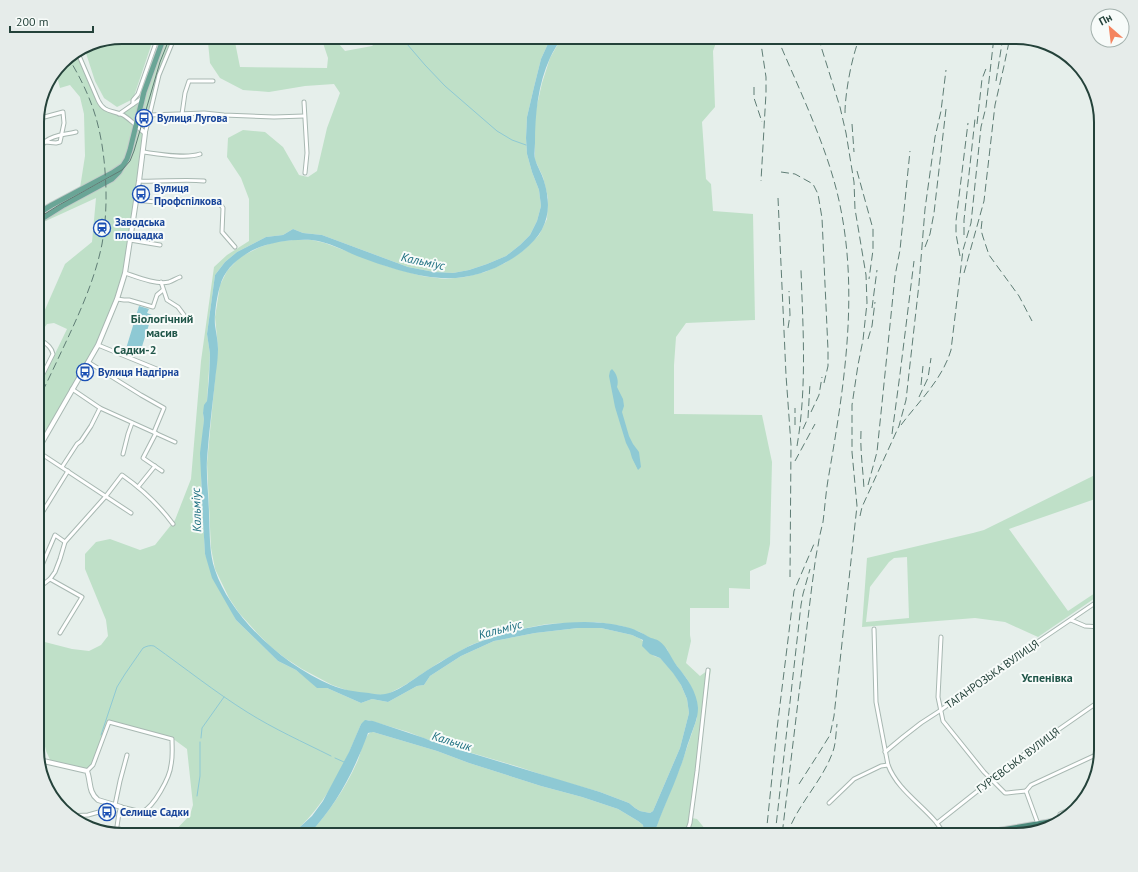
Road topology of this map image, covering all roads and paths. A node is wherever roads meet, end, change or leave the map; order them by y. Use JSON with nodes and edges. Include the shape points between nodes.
{"nodes":[{"id":1,"x":156,"y":44,"type":"edge"},
{"id":2,"x":162,"y":44,"type":"edge"},
{"id":3,"x":172,"y":44,"type":"edge"},
{"id":4,"x":80,"y":57,"type":"edge"},
{"id":5,"x":214,"y":80,"type":"dead end"},
{"id":6,"x":143,"y":97,"type":"junction"},
{"id":7,"x":304,"y":102,"type":"dead end"},
{"id":8,"x":133,"y":104,"type":"junction"},
{"id":9,"x":119,"y":114,"type":"junction"},
{"id":10,"x":182,"y":114,"type":"junction"},
{"id":11,"x":150,"y":115,"type":"junction"},
{"id":12,"x":44,"y":116,"type":"edge"},
{"id":13,"x":304,"y":116,"type":"junction"},
{"id":14,"x":136,"y":126,"type":"junction"},
{"id":15,"x":76,"y":132,"type":"dead end"},
{"id":16,"x":145,"y":133,"type":"junction"},
{"id":17,"x":62,"y":135,"type":"junction"},
{"id":18,"x":46,"y":142,"type":"joint"},
{"id":19,"x":143,"y":152,"type":"junction"},
{"id":20,"x":200,"y":154,"type":"dead end"},
{"id":21,"x":123,"y":165,"type":"junction"},
{"id":22,"x":305,"y":173,"type":"dead end"},
{"id":23,"x":139,"y":181,"type":"junction"},
{"id":24,"x":204,"y":181,"type":"dead end"},
{"id":25,"x":136,"y":200,"type":"junction"},
{"id":26,"x":44,"y":210,"type":"edge"},
{"id":27,"x":44,"y":218,"type":"edge"},
{"id":28,"x":130,"y":240,"type":"junction"},
{"id":29,"x":160,"y":245,"type":"dead end"},
{"id":30,"x":234,"y":247,"type":"dead end"},
{"id":31,"x":125,"y":273,"type":"junction"},
{"id":32,"x":180,"y":277,"type":"dead end"},
{"id":33,"x":161,"y":282,"type":"junction"},
{"id":34,"x":163,"y":290,"type":"junction"},
{"id":35,"x":117,"y":299,"type":"junction"},
{"id":36,"x":184,"y":315,"type":"dead end"},
{"id":37,"x":44,"y":342,"type":"edge"},
{"id":38,"x":98,"y":345,"type":"junction"},
{"id":39,"x":88,"y":362,"type":"junction"},
{"id":40,"x":44,"y":372,"type":"edge"},
{"id":41,"x":164,"y":372,"type":"dead end"},
{"id":42,"x":72,"y":390,"type":"junction"},
{"id":43,"x":100,"y":408,"type":"junction"},
{"id":44,"x":132,"y":423,"type":"junction"},
{"id":45,"x":155,"y":433,"type":"junction"},
{"id":46,"x":44,"y":439,"type":"edge"},
{"id":47,"x":175,"y":442,"type":"dead end"},
{"id":48,"x":123,"y":454,"type":"dead end"},
{"id":49,"x":44,"y":455,"type":"edge"},
{"id":50,"x":155,"y":466,"type":"junction"},
{"id":51,"x":62,"y":467,"type":"junction"},
{"id":52,"x":68,"y":471,"type":"junction"},
{"id":53,"x":162,"y":471,"type":"dead end"},
{"id":54,"x":138,"y":486,"type":"junction"},
{"id":55,"x":106,"y":496,"type":"junction"},
{"id":56,"x":44,"y":509,"type":"edge"},
{"id":57,"x":131,"y":513,"type":"dead end"},
{"id":58,"x":173,"y":524,"type":"dead end"},
{"id":59,"x":65,"y":542,"type":"junction"},
{"id":60,"x":44,"y":561,"type":"edge"},
{"id":61,"x":50,"y":579,"type":"junction"},
{"id":62,"x":44,"y":584,"type":"edge"},
{"id":63,"x":1094,"y":604,"type":"edge"},
{"id":64,"x":1071,"y":620,"type":"junction"},
{"id":65,"x":1094,"y":627,"type":"edge"},
{"id":66,"x":874,"y":629,"type":"dead end"},
{"id":67,"x":60,"y":633,"type":"dead end"},
{"id":68,"x":941,"y":637,"type":"dead end"},
{"id":69,"x":708,"y":670,"type":"dead end"},
{"id":70,"x":1094,"y":705,"type":"edge"},
{"id":71,"x":941,"y":710,"type":"junction"},
{"id":72,"x":885,"y":752,"type":"junction"},
{"id":73,"x":127,"y":755,"type":"dead end"},
{"id":74,"x":1094,"y":756,"type":"edge"},
{"id":75,"x":45,"y":761,"type":"edge"},
{"id":76,"x":888,"y":765,"type":"junction"},
{"id":77,"x":87,"y":771,"type":"junction"},
{"id":78,"x":991,"y":779,"type":"junction"},
{"id":79,"x":1026,"y":791,"type":"junction"},
{"id":80,"x":108,"y":803,"type":"junction"},
{"id":81,"x":829,"y":803,"type":"dead end"},
{"id":82,"x":115,"y":805,"type":"junction"},
{"id":83,"x":121,"y":807,"type":"junction"},
{"id":84,"x":80,"y":815,"type":"edge"},
{"id":85,"x":937,"y":823,"type":"junction"},
{"id":86,"x":1038,"y":824,"type":"joint"},
{"id":87,"x":117,"y":828,"type":"edge"},
{"id":88,"x":688,"y":828,"type":"edge"},
{"id":89,"x":940,"y":828,"type":"edge"},
{"id":90,"x":1014,"y":828,"type":"edge"}],
"edges":[{"from":1,"to":8,"type":"street"},
{"from":2,"to":6,"type":"main road"},
{"from":3,"to":11,"type":"street","via":[[159,75]]},
{"from":4,"to":9,"type":"street","via":[[102,107]]},
{"from":5,"to":10,"type":"street","via":[[189,81]]},
{"from":6,"to":8,"type":"street"},
{"from":6,"to":14,"type":"main road"},
{"from":7,"to":13,"type":"street"},
{"from":8,"to":9,"type":"street"},
{"from":9,"to":14,"type":"street"},
{"from":10,"to":11,"type":"street"},
{"from":10,"to":13,"type":"street","via":[[274,118]]},
{"from":11,"to":16,"type":"street"},
{"from":12,"to":17,"type":"street","via":[[63,112]]},
{"from":13,"to":22,"type":"street","via":[[307,153]]},
{"from":14,"to":16,"type":"street"},
{"from":14,"to":21,"type":"main road"},
{"from":15,"to":17,"type":"street"},
{"from":16,"to":19,"type":"street"},
{"from":17,"to":18,"type":"street","via":[[51,137]]},
{"from":17,"to":18,"type":"street","via":[[59,143]]},
{"from":19,"to":20,"type":"street","via":[[165,155]]},
{"from":19,"to":23,"type":"street"},
{"from":21,"to":26,"type":"main road"},
{"from":21,"to":27,"type":"main road","via":[[112,179]]},
{"from":23,"to":24,"type":"street"},
{"from":23,"to":25,"type":"street"},
{"from":25,"to":28,"type":"street"},
{"from":25,"to":30,"type":"street","via":[[156,202],[198,199],[218,202],[223,208],[222,232]]},
{"from":28,"to":29,"type":"street"},
{"from":28,"to":31,"type":"street"},
{"from":31,"to":33,"type":"street"},
{"from":31,"to":35,"type":"street"},
{"from":32,"to":33,"type":"street","via":[[169,282]]},
{"from":33,"to":34,"type":"street"},
{"from":34,"to":35,"type":"street","via":[[157,295],[153,307]]},
{"from":34,"to":36,"type":"street","via":[[167,300],[178,307]]},
{"from":35,"to":38,"type":"street"},
{"from":37,"to":40,"type":"street","via":[[49,345],[53,354]]},
{"from":38,"to":39,"type":"street"},
{"from":38,"to":41,"type":"street"},
{"from":39,"to":42,"type":"street"},
{"from":39,"to":45,"type":"street","via":[[164,408]]},
{"from":42,"to":43,"type":"street"},
{"from":42,"to":46,"type":"street"},
{"from":43,"to":44,"type":"street"},
{"from":43,"to":51,"type":"street","via":[[91,426]]},
{"from":44,"to":45,"type":"street"},
{"from":44,"to":48,"type":"street"},
{"from":45,"to":47,"type":"street"},
{"from":45,"to":50,"type":"street","via":[[143,458]]},
{"from":49,"to":51,"type":"street"},
{"from":50,"to":53,"type":"street"},
{"from":50,"to":54,"type":"street"},
{"from":51,"to":52,"type":"street"},
{"from":52,"to":55,"type":"street"},
{"from":52,"to":56,"type":"street"},
{"from":54,"to":55,"type":"street","via":[[122,475]]},
{"from":54,"to":58,"type":"street"},
{"from":55,"to":57,"type":"street"},
{"from":55,"to":59,"type":"street"},
{"from":59,"to":60,"type":"street","via":[[55,535]]},
{"from":59,"to":61,"type":"street","via":[[58,566]]},
{"from":61,"to":62,"type":"street"},
{"from":61,"to":67,"type":"street","via":[[82,597]]},
{"from":63,"to":64,"type":"street","name":"ТАГАНРОЗЬКА ВУЛИЦЯ"},
{"from":64,"to":65,"type":"street"},
{"from":64,"to":71,"type":"street","name":"ТАГАНРОЗЬКА ВУЛИЦЯ"},
{"from":66,"to":72,"type":"street","via":[[876,702]]},
{"from":68,"to":71,"type":"street","via":[[938,697]]},
{"from":69,"to":88,"type":"street"},
{"from":70,"to":78,"type":"street","name":"ГУР’ЄВСЬКА ВУЛИЦЯ"},
{"from":71,"to":72,"type":"street","name":"ТАГАНРОЗЬКА ВУЛИЦЯ"},
{"from":71,"to":78,"type":"street","via":[[945,724]]},
{"from":72,"to":76,"type":"street"},
{"from":73,"to":82,"type":"street"},
{"from":74,"to":79,"type":"street","via":[[1031,785]]},
{"from":75,"to":77,"type":"street"},
{"from":76,"to":81,"type":"street","via":[[854,779]]},
{"from":76,"to":85,"type":"street","via":[[900,785]]},
{"from":77,"to":80,"type":"street","via":[[92,794],[98,800]]},
{"from":77,"to":83,"type":"street","via":[[93,765],[109,722],[172,739],[172,764],[158,795],[142,812]]},
{"from":78,"to":79,"type":"street","via":[[1006,793]]},
{"from":78,"to":85,"type":"street","name":"ГУР’ЄВСЬКА ВУЛИЦЯ"},
{"from":79,"to":86,"type":"street"},
{"from":80,"to":82,"type":"street"},
{"from":80,"to":84,"type":"street","via":[[106,810]]},
{"from":82,"to":83,"type":"street"},
{"from":83,"to":87,"type":"street"},
{"from":85,"to":89,"type":"street"},
{"from":86,"to":90,"type":"highway"}]}
